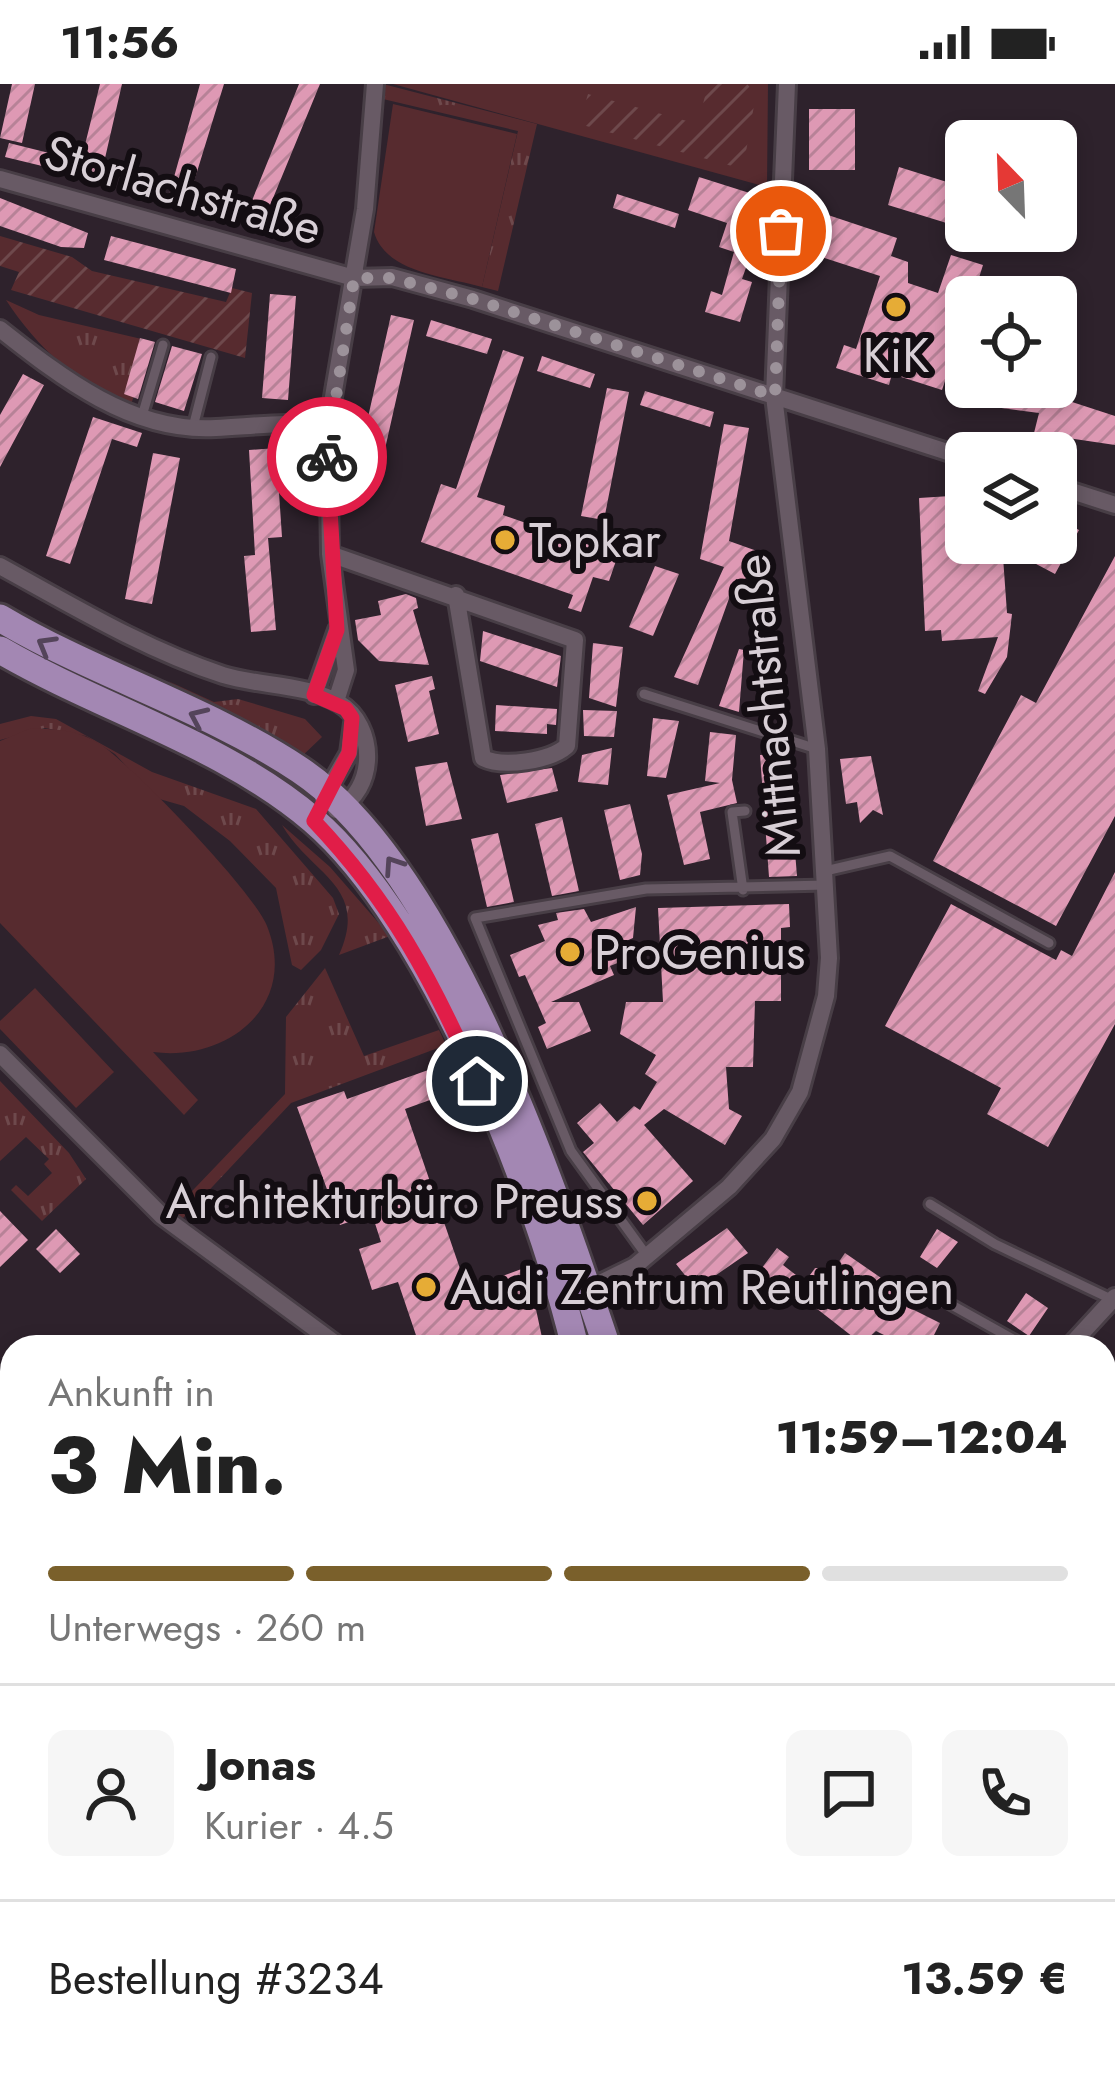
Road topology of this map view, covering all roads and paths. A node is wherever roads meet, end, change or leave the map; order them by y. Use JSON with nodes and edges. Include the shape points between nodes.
{"nodes":[{"id":1,"x":375,"y":84,"type":"edge"},
{"id":2,"x":787,"y":84,"type":"edge"},
{"id":3,"x":0,"y":179,"type":"edge"},
{"id":4,"x":354,"y":278,"type":"junction"},
{"id":5,"x":0,"y":329,"type":"edge"},
{"id":6,"x":163,"y":345,"type":"dead end"},
{"id":7,"x":211,"y":357,"type":"dead end"},
{"id":8,"x":775,"y":396,"type":"junction"},
{"id":9,"x":142,"y":416,"type":"junction"},
{"id":10,"x":328,"y":426,"type":"junction"},
{"id":11,"x":193,"y":427,"type":"junction"},
{"id":12,"x":945,"y":451,"type":"edge"},
{"id":13,"x":1077,"y":493,"type":"edge"},
{"id":14,"x":1115,"y":505,"type":"edge"},
{"id":15,"x":330,"y":554,"type":"junction"},
{"id":16,"x":0,"y":566,"type":"edge"},
{"id":17,"x":456,"y":595,"type":"junction"},
{"id":18,"x":0,"y":618,"type":"edge"},
{"id":19,"x":337,"y":630,"type":"junction"},
{"id":20,"x":0,"y":650,"type":"edge"},
{"id":21,"x":644,"y":694,"type":"dead end"},
{"id":22,"x":314,"y":695,"type":"junction"},
{"id":23,"x":336,"y":701,"type":"junction"},
{"id":24,"x":352,"y":718,"type":"junction"},
{"id":25,"x":817,"y":749,"type":"junction"},
{"id":26,"x":335,"y":797,"type":"junction"},
{"id":27,"x":745,"y":811,"type":"dead end"},
{"id":28,"x":314,"y":821,"type":"junction"},
{"id":29,"x":825,"y":878,"type":"junction"},
{"id":30,"x":743,"y":890,"type":"junction"},
{"id":31,"x":1049,"y":943,"type":"dead end"},
{"id":32,"x":0,"y":1054,"type":"edge"},
{"id":33,"x":930,"y":1204,"type":"dead end"},
{"id":34,"x":647,"y":1256,"type":"junction"},
{"id":35,"x":916,"y":1286,"type":"dead end"},
{"id":36,"x":576,"y":1296,"type":"junction"},
{"id":37,"x":1114,"y":1298,"type":"edge"},
{"id":38,"x":324,"y":1335,"type":"edge"},
{"id":39,"x":575,"y":1335,"type":"edge"},
{"id":40,"x":600,"y":1335,"type":"edge"},
{"id":41,"x":1005,"y":1335,"type":"edge"},
{"id":42,"x":1080,"y":1335,"type":"edge"}],
"edges":[{"from":1,"to":4,"type":"street"},
{"from":2,"to":8,"type":"street","name":"Mittnachtstraße"},
{"from":3,"to":4,"type":"street","name":"Storlachstraße"},
{"from":4,"to":8,"type":"street","name":"Storlachstraße","via":[[392,278],[473,299]]},
{"from":4,"to":10,"type":"street"},
{"from":5,"to":9,"type":"street","via":[[64,379]]},
{"from":6,"to":9,"type":"lane"},
{"from":7,"to":11,"type":"lane"},
{"from":8,"to":12,"type":"street","name":"Storlachstraße"},
{"from":8,"to":25,"type":"street","name":"Mittnachtstraße"},
{"from":9,"to":11,"type":"street"},
{"from":10,"to":11,"type":"street"},
{"from":10,"to":15,"type":"street"},
{"from":13,"to":14,"type":"street"},
{"from":15,"to":17,"type":"street"},
{"from":15,"to":19,"type":"street"},
{"from":16,"to":22,"type":"street","via":[[186,662]]},
{"from":17,"to":17,"type":"street","via":[[575,640],[567,746],[557,755],[482,758]]},
{"from":26,"to":18,"type":"main road","one_way":true,"via":[[253,740],[92,670]]},
{"from":19,"to":22,"type":"street"},
{"from":19,"to":23,"type":"street","via":[[346,670]]},
{"from":20,"to":28,"type":"main road","via":[[231,767]]},
{"from":21,"to":25,"type":"lane"},
{"from":22,"to":23,"type":"street"},
{"from":23,"to":24,"type":"street"},
{"from":24,"to":26,"type":"street"},
{"from":24,"to":26,"type":"street","via":[[370,762]]},
{"from":25,"to":29,"type":"street","name":"Mittnachtstraße"},
{"from":26,"to":28,"type":"street"},
{"from":36,"to":26,"type":"main road","one_way":true,"via":[[511,1088],[387,855]]},
{"from":27,"to":30,"type":"lane","via":[[732,812]]},
{"from":28,"to":36,"type":"main road","via":[[421,958]]},
{"from":29,"to":30,"type":"lane"},
{"from":29,"to":31,"type":"lane","via":[[890,856]]},
{"from":29,"to":34,"type":"street","name":"Mittnachtstraße","via":[[826,996],[800,1092],[772,1139],[728,1187]]},
{"from":30,"to":34,"type":"lane","via":[[646,889],[475,918],[571,1151]]},
{"from":32,"to":38,"type":"street","via":[[162,1216]]},
{"from":33,"to":37,"type":"lane","via":[[994,1244]]},
{"from":34,"to":36,"type":"street","name":"Mittnachtstraße"},
{"from":35,"to":41,"type":"lane"},
{"from":36,"to":39,"type":"main road"},
{"from":36,"to":40,"type":"main road"},
{"from":37,"to":42,"type":"street"}]}
